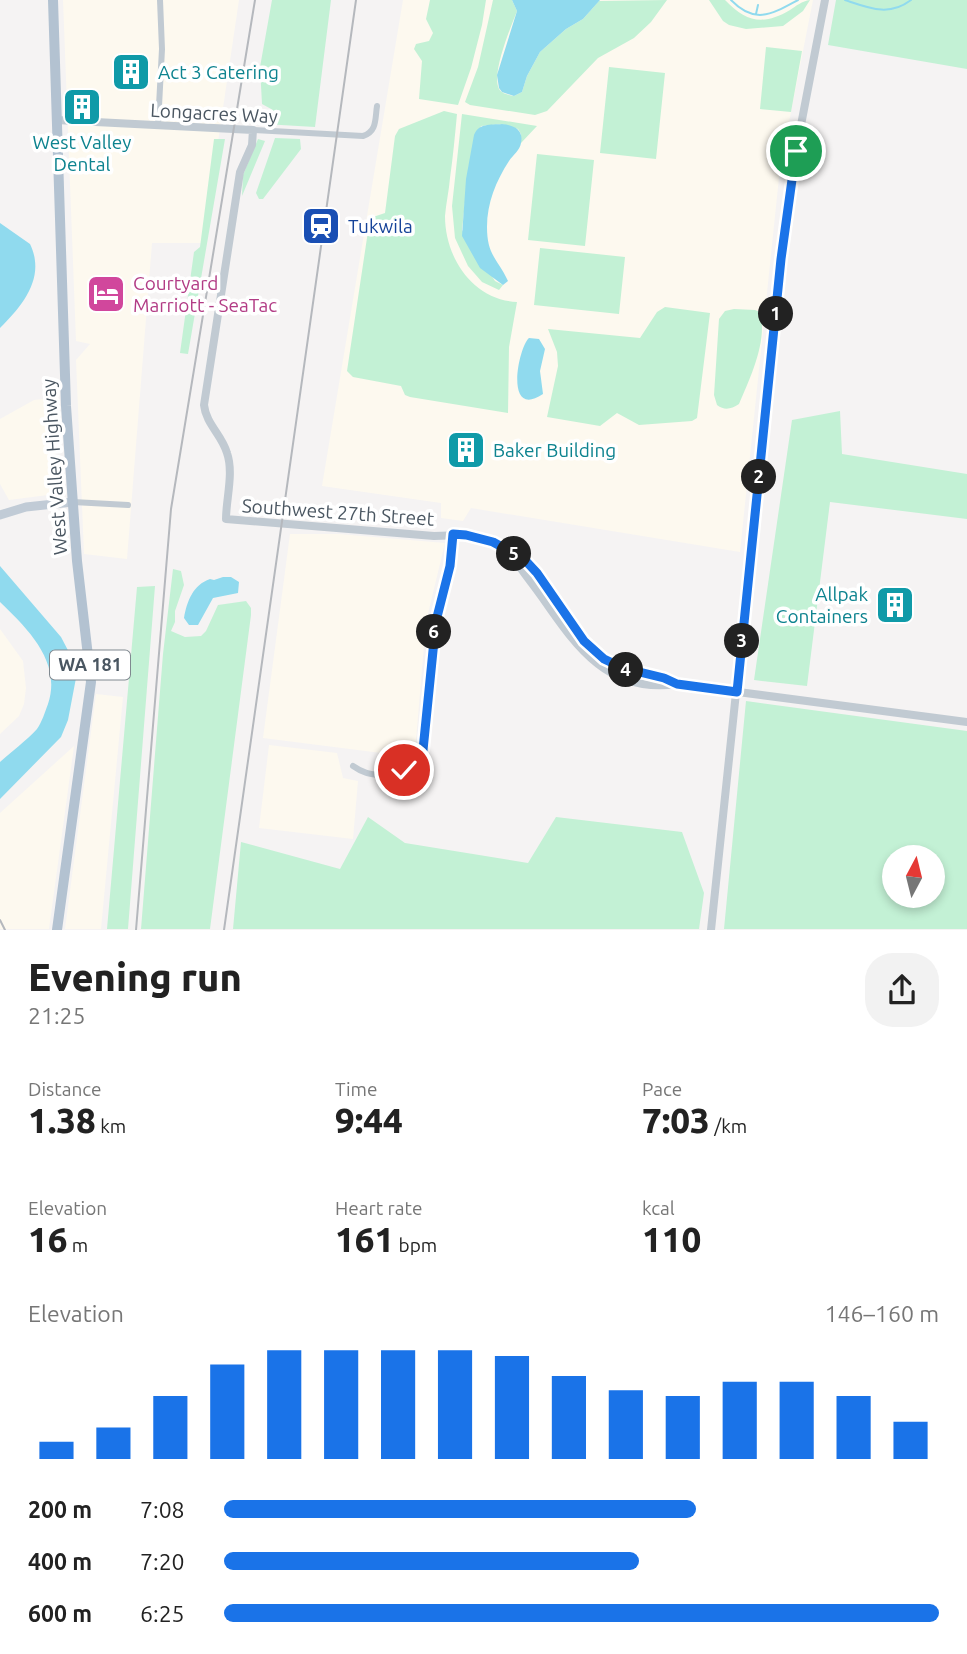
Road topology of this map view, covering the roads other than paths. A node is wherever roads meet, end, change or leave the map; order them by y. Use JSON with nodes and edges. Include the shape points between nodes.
{"nodes":[{"id":1,"x":53,"y":0,"type":"edge"},
{"id":2,"x":160,"y":0,"type":"edge"},
{"id":3,"x":825,"y":0,"type":"edge"},
{"id":4,"x":377,"y":106,"type":"dead end"},
{"id":5,"x":56,"y":120,"type":"junction"},
{"id":6,"x":158,"y":125,"type":"junction"},
{"id":7,"x":253,"y":130,"type":"junction"},
{"id":8,"x":73,"y":502,"type":"junction"},
{"id":9,"x":128,"y":505,"type":"dead end"},
{"id":10,"x":0,"y":515,"type":"edge"},
{"id":11,"x":453,"y":534,"type":"junction"},
{"id":12,"x":737,"y":692,"type":"junction"},
{"id":13,"x":967,"y":722,"type":"edge"},
{"id":14,"x":353,"y":766,"type":"dead end"},
{"id":15,"x":57,"y":929,"type":"edge"},
{"id":16,"x":711,"y":929,"type":"edge"}],
"edges":[{"from":1,"to":5,"type":"main road","name":"West Valley Highway","number":"WA 181"},
{"from":2,"to":6,"type":"street"},
{"from":3,"to":12,"type":"street","via":[[781,259]]},
{"from":4,"to":7,"type":"street","name":"Longacres Way","via":[[374,130],[357,137]]},
{"from":5,"to":6,"type":"street","name":"Longacres Way"},
{"from":5,"to":8,"type":"main road","name":"West Valley Highway","number":"WA 181"},
{"from":6,"to":7,"type":"street","name":"Longacres Way"},
{"from":7,"to":11,"type":"street","name":"Southwest 27th Street","via":[[240,172],[204,410],[229,463],[226,519]]},
{"from":8,"to":9,"type":"street"},
{"from":8,"to":10,"type":"main road"},
{"from":8,"to":15,"type":"main road","name":"West Valley Highway","number":"WA 181","via":[[91,682]]},
{"from":11,"to":12,"type":"street","name":"Southwest 27th Street","via":[[480,538],[510,552],[574,643],[610,672],[662,687],[677,684]]},
{"from":11,"to":14,"type":"street","via":[[436,621],[423,750],[412,765],[396,773],[365,772]]},
{"from":12,"to":13,"type":"street","name":"Southwest 27th Street"},
{"from":12,"to":16,"type":"street"}]}
